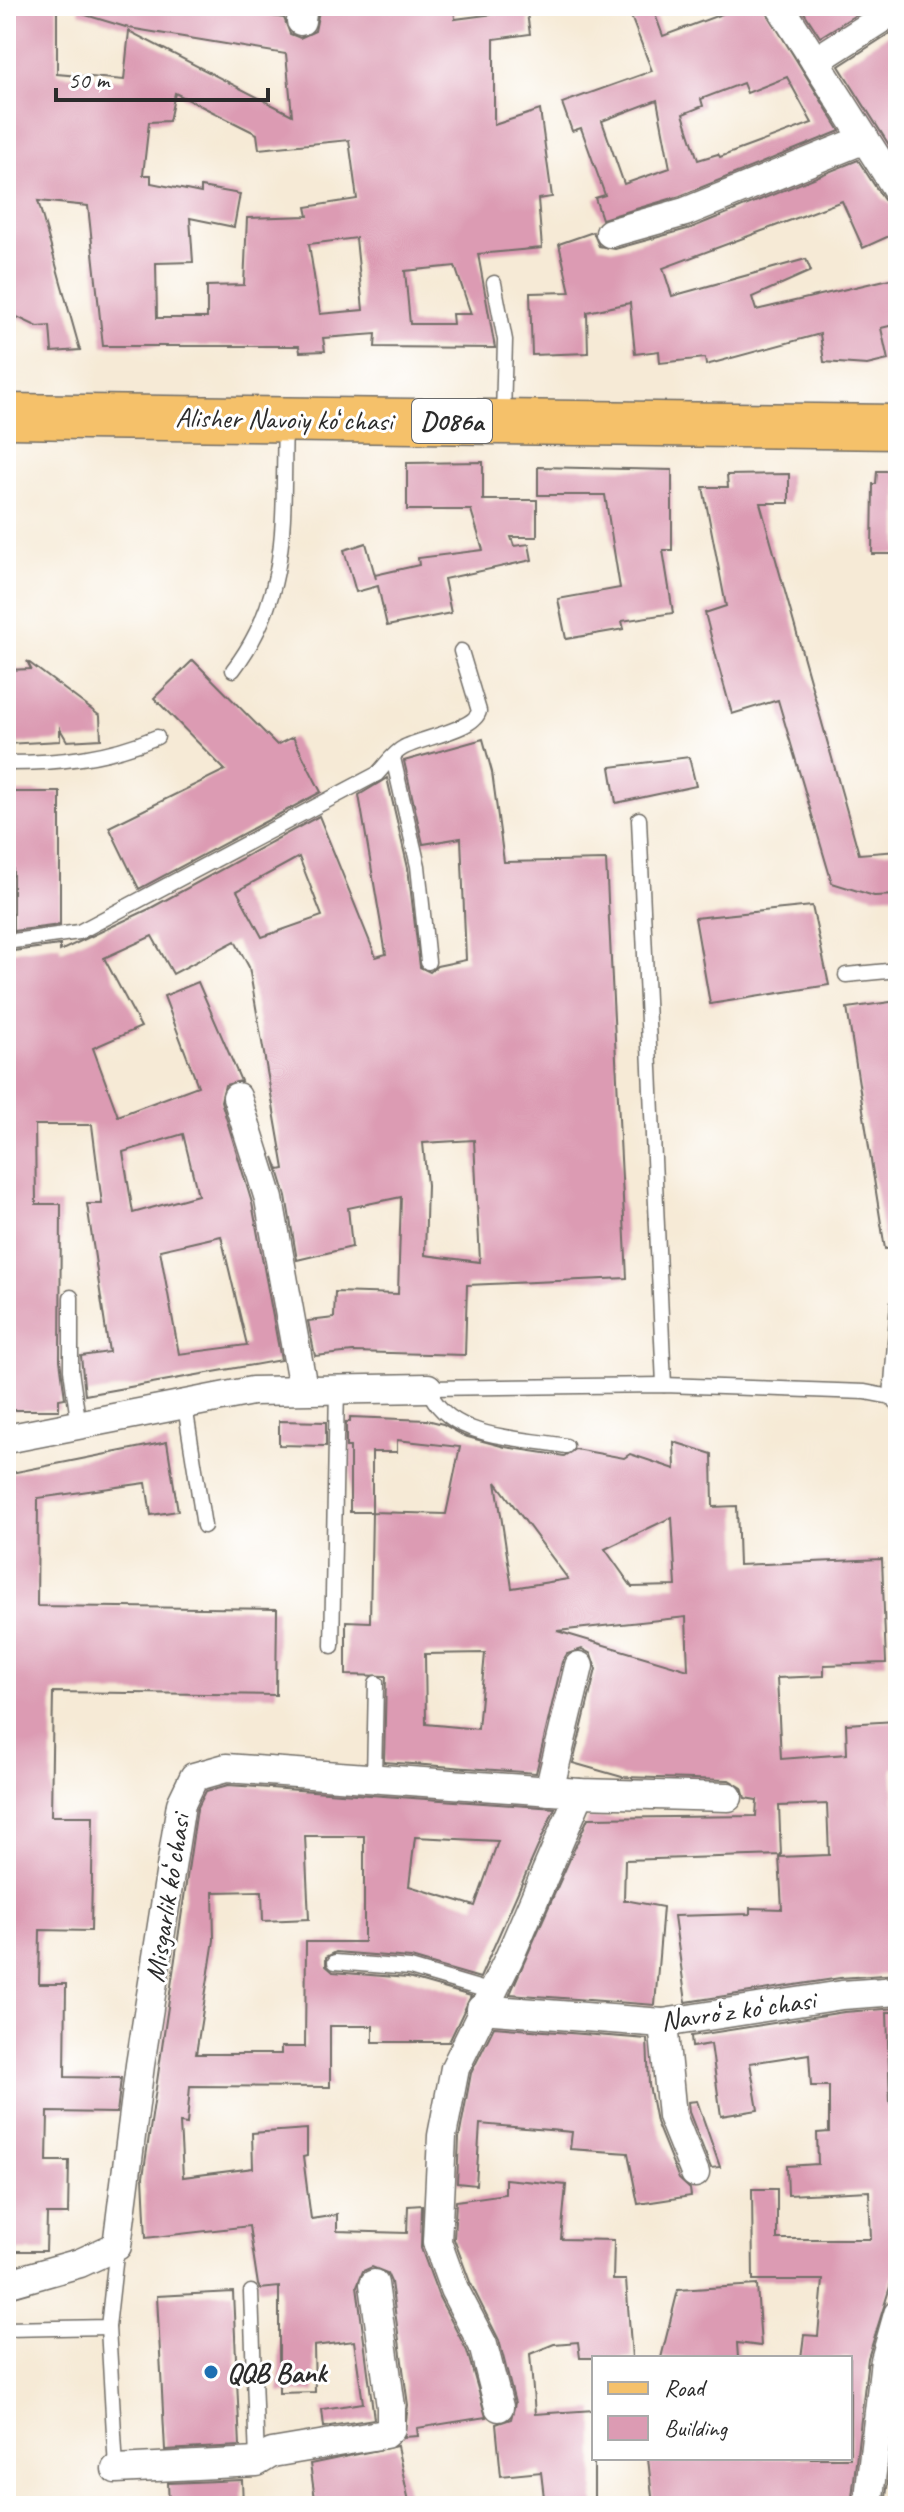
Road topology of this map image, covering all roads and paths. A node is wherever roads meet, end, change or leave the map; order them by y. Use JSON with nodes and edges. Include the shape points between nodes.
{"nodes":[{"id":1,"x":780,"y":6,"type":"edge"},
{"id":2,"x":898,"y":8,"type":"edge"},
{"id":3,"x":815,"y":61,"type":"junction"},
{"id":4,"x":865,"y":139,"type":"junction"},
{"id":5,"x":898,"y":191,"type":"edge"},
{"id":6,"x":610,"y":233,"type":"dead end"},
{"id":7,"x":494,"y":283,"type":"dead end"},
{"id":8,"x":6,"y":416,"type":"edge"},
{"id":9,"x":286,"y":419,"type":"junction"},
{"id":10,"x":503,"y":422,"type":"junction"},
{"id":11,"x":898,"y":427,"type":"edge"},
{"id":12,"x":461,"y":651,"type":"dead end"},
{"id":13,"x":233,"y":670,"type":"dead end"},
{"id":14,"x":157,"y":737,"type":"dead end"},
{"id":15,"x":393,"y":758,"type":"junction"},
{"id":16,"x":6,"y":763,"type":"edge"},
{"id":17,"x":639,"y":819,"type":"dead end"},
{"id":18,"x":6,"y":942,"type":"edge"},
{"id":19,"x":428,"y":962,"type":"dead end"},
{"id":20,"x":898,"y":970,"type":"edge"},
{"id":21,"x":846,"y":975,"type":"dead end"},
{"id":22,"x":237,"y":1097,"type":"dead end"},
{"id":23,"x":71,"y":1297,"type":"dead end"},
{"id":24,"x":898,"y":1303,"type":"edge"},
{"id":25,"x":664,"y":1385,"type":"junction"},
{"id":26,"x":337,"y":1387,"type":"junction"},
{"id":27,"x":303,"y":1388,"type":"junction"},
{"id":28,"x":428,"y":1388,"type":"junction"},
{"id":29,"x":895,"y":1401,"type":"edge"},
{"id":30,"x":185,"y":1406,"type":"junction"},
{"id":31,"x":79,"y":1427,"type":"junction"},
{"id":32,"x":6,"y":1439,"type":"edge"},
{"id":33,"x":566,"y":1446,"type":"dead end"},
{"id":34,"x":204,"y":1526,"type":"dead end"},
{"id":35,"x":332,"y":1646,"type":"dead end"},
{"id":36,"x":579,"y":1666,"type":"dead end"},
{"id":37,"x":376,"y":1683,"type":"dead end"},
{"id":38,"x":374,"y":1777,"type":"junction"},
{"id":39,"x":549,"y":1791,"type":"junction"},
{"id":40,"x":580,"y":1793,"type":"junction"},
{"id":41,"x":728,"y":1797,"type":"dead end"},
{"id":42,"x":335,"y":1962,"type":"dead end"},
{"id":43,"x":898,"y":1991,"type":"edge"},
{"id":44,"x":487,"y":2000,"type":"junction"},
{"id":45,"x":663,"y":2023,"type":"junction"},
{"id":46,"x":695,"y":2173,"type":"dead end"},
{"id":47,"x":117,"y":2246,"type":"junction"},
{"id":48,"x":6,"y":2284,"type":"edge"},
{"id":49,"x":374,"y":2284,"type":"dead end"},
{"id":50,"x":251,"y":2292,"type":"dead end"},
{"id":51,"x":898,"y":2314,"type":"edge"},
{"id":52,"x":108,"y":2327,"type":"junction"},
{"id":53,"x":6,"y":2329,"type":"edge"},
{"id":54,"x":499,"y":2407,"type":"dead end"},
{"id":55,"x":257,"y":2462,"type":"junction"},
{"id":56,"x":116,"y":2469,"type":"joint"},
{"id":57,"x":868,"y":2506,"type":"edge"}],
"edges":[{"from":1,"to":3,"type":"street"},
{"from":2,"to":3,"type":"street"},
{"from":3,"to":4,"type":"street"},
{"from":4,"to":5,"type":"street"},
{"from":4,"to":6,"type":"street","via":[[685,212]]},
{"from":7,"to":10,"type":"lane","via":[[505,340]]},
{"from":8,"to":9,"type":"main road","name":"Alisher Navoiy koʻchasi","number":"D086a"},
{"from":9,"to":10,"type":"main road","name":"Alisher Navoiy koʻchasi","number":"D086a"},
{"from":9,"to":13,"type":"lane","via":[[282,537],[274,594],[254,642]]},
{"from":10,"to":11,"type":"main road","name":"Alisher Navoiy koʻchasi","number":"D086a"},
{"from":12,"to":15,"type":"lane","via":[[478,718],[407,745]]},
{"from":14,"to":16,"type":"lane","via":[[117,754]]},
{"from":15,"to":18,"type":"lane","via":[[377,774],[79,932]]},
{"from":15,"to":19,"type":"lane","via":[[418,866]]},
{"from":17,"to":25,"type":"lane"},
{"from":20,"to":21,"type":"lane"},
{"from":22,"to":27,"type":"street","via":[[269,1199]]},
{"from":23,"to":31,"type":"lane","via":[[71,1370]]},
{"from":24,"to":29,"type":"lane"},
{"from":25,"to":28,"type":"lane"},
{"from":25,"to":29,"type":"lane","via":[[865,1392]]},
{"from":26,"to":27,"type":"street"},
{"from":26,"to":28,"type":"street"},
{"from":26,"to":35,"type":"lane"},
{"from":27,"to":30,"type":"street","via":[[252,1391]]},
{"from":28,"to":33,"type":"lane","via":[[434,1403],[455,1423]]},
{"from":30,"to":31,"type":"street"},
{"from":30,"to":34,"type":"lane"},
{"from":31,"to":32,"type":"street"},
{"from":36,"to":39,"type":"street"},
{"from":37,"to":38,"type":"lane"},
{"from":38,"to":39,"type":"street","name":"Misgarlik koʻchasi"},
{"from":38,"to":47,"type":"street","name":"Misgarlik koʻchasi","via":[[226,1768],[204,1772],[187,1786],[140,2065]]},
{"from":39,"to":40,"type":"street","name":"Misgarlik koʻchasi"},
{"from":40,"to":41,"type":"street","name":"Misgarlik koʻchasi"},
{"from":40,"to":44,"type":"street"},
{"from":42,"to":44,"type":"lane","via":[[410,1968]]},
{"from":43,"to":45,"type":"street","name":"Navroʻz koʻchasi"},
{"from":44,"to":45,"type":"street","name":"Navroʻz koʻchasi"},
{"from":44,"to":54,"type":"street","via":[[453,2081],[442,2136],[437,2242],[483,2345]]},
{"from":45,"to":46,"type":"street","via":[[672,2116]]},
{"from":47,"to":48,"type":"street","via":[[80,2263]]},
{"from":47,"to":52,"type":"lane"},
{"from":49,"to":55,"type":"street","via":[[391,2428],[385,2434],[272,2453]]},
{"from":50,"to":55,"type":"lane"},
{"from":51,"to":57,"type":"street","via":[[885,2360]]},
{"from":52,"to":53,"type":"lane"},
{"from":52,"to":56,"type":"lane"},
{"from":55,"to":56,"type":"street"}]}
